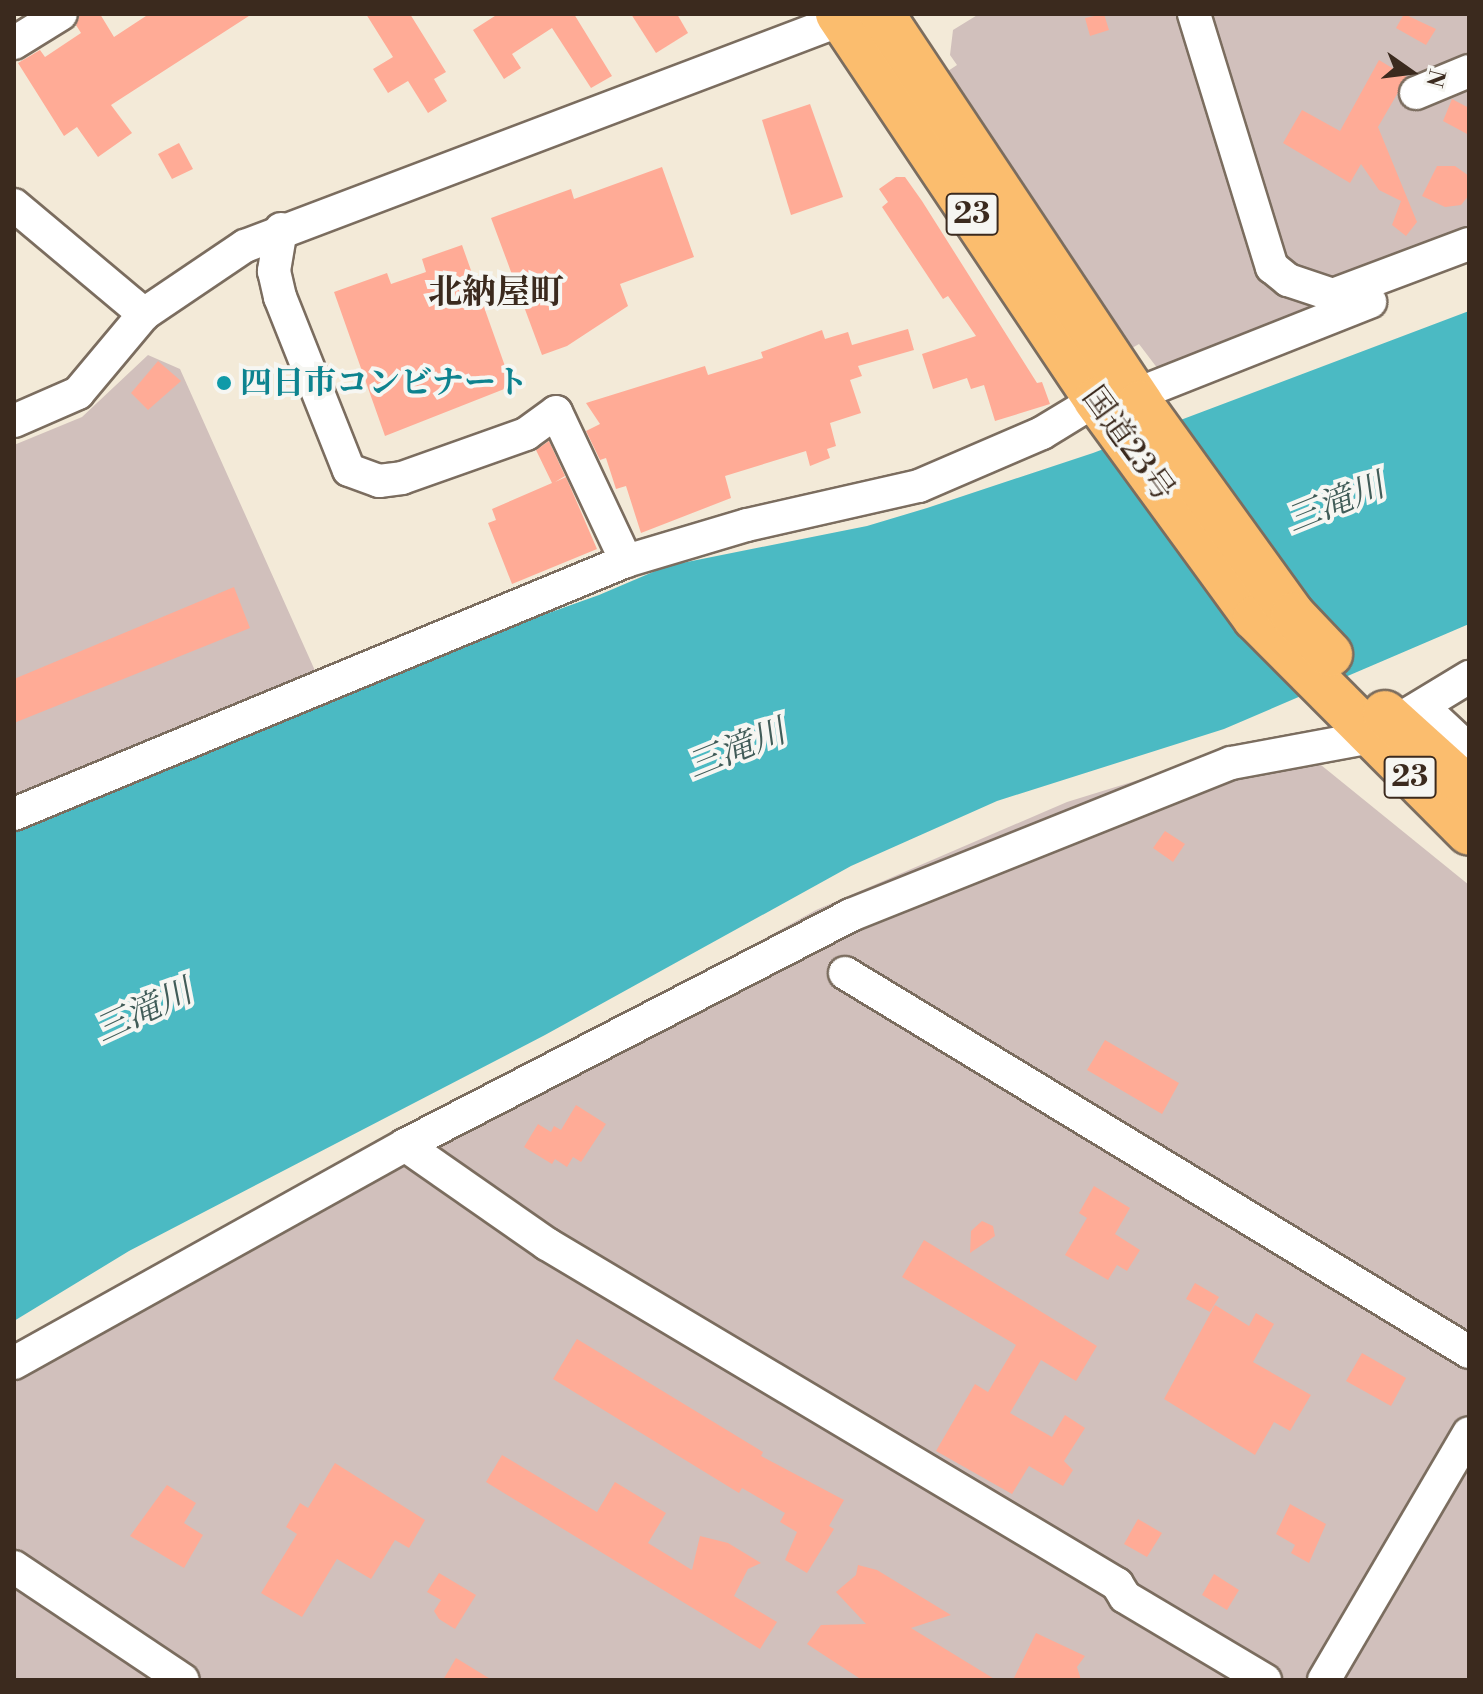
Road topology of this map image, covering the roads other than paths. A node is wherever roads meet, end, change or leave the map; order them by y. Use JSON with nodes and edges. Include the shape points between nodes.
{"nodes":[{"id":1,"x":61,"y":14,"type":"edge"},
{"id":2,"x":1194,"y":14,"type":"edge"},
{"id":3,"x":871,"y":17,"type":"edge"},
{"id":4,"x":14,"y":43,"type":"edge"},
{"id":5,"x":1469,"y":71,"type":"edge"},
{"id":6,"x":1416,"y":93,"type":"dead end"},
{"id":7,"x":14,"y":205,"type":"edge"},
{"id":8,"x":281,"y":229,"type":"junction"},
{"id":9,"x":1469,"y":244,"type":"edge"},
{"id":10,"x":1469,"y":264,"type":"edge"},
{"id":11,"x":144,"y":314,"type":"junction"},
{"id":12,"x":1119,"y":403,"type":"junction"},
{"id":13,"x":14,"y":421,"type":"edge"},
{"id":14,"x":626,"y":561,"type":"junction"},
{"id":15,"x":1469,"y":677,"type":"edge"},
{"id":16,"x":1385,"y":719,"type":"junction"},
{"id":17,"x":1469,"y":750,"type":"edge"},
{"id":18,"x":1469,"y":789,"type":"edge"},
{"id":19,"x":14,"y":814,"type":"edge"},
{"id":20,"x":1469,"y":833,"type":"edge"},
{"id":21,"x":845,"y":973,"type":"dead end"},
{"id":22,"x":405,"y":1145,"type":"junction"},
{"id":23,"x":1469,"y":1352,"type":"edge"},
{"id":24,"x":14,"y":1363,"type":"edge"},
{"id":25,"x":1469,"y":1433,"type":"edge"},
{"id":26,"x":14,"y":1567,"type":"edge"},
{"id":27,"x":183,"y":1680,"type":"edge"},
{"id":28,"x":1265,"y":1680,"type":"edge"},
{"id":29,"x":1324,"y":1680,"type":"edge"}],
"edges":[{"from":1,"to":4,"type":"street"},
{"from":2,"to":9,"type":"street","via":[[1272,267],[1288,280],[1333,295]]},
{"from":3,"to":8,"type":"street"},
{"from":3,"to":12,"type":"highway","name":"国道23号","number":"23"},
{"from":5,"to":6,"type":"street"},
{"from":7,"to":11,"type":"street"},
{"from":8,"to":11,"type":"street","via":[[245,246]]},
{"from":8,"to":14,"type":"street","via":[[274,271],[280,297],[349,470],[379,481],[402,478],[526,434],[556,412]]},
{"from":10,"to":12,"type":"street"},
{"from":11,"to":13,"type":"street","via":[[78,393]]},
{"from":12,"to":14,"type":"street","via":[[919,486],[747,525]]},
{"from":12,"to":16,"type":"highway","name":"国道23号","number":"23","via":[[1255,618]]},
{"from":14,"to":19,"type":"street"},
{"from":15,"to":16,"type":"street"},
{"from":16,"to":17,"type":"street"},
{"from":16,"to":18,"type":"highway","name":"国道23号","number":"23"},
{"from":16,"to":20,"type":"highway","name":"国道23号","number":"23"},
{"from":16,"to":22,"type":"street","via":[[1231,763],[851,915]]},
{"from":21,"to":23,"type":"street"},
{"from":22,"to":24,"type":"street"},
{"from":22,"to":28,"type":"street","via":[[547,1244],[1117,1584],[1125,1597]]},
{"from":25,"to":29,"type":"street"},
{"from":26,"to":27,"type":"street"}]}
